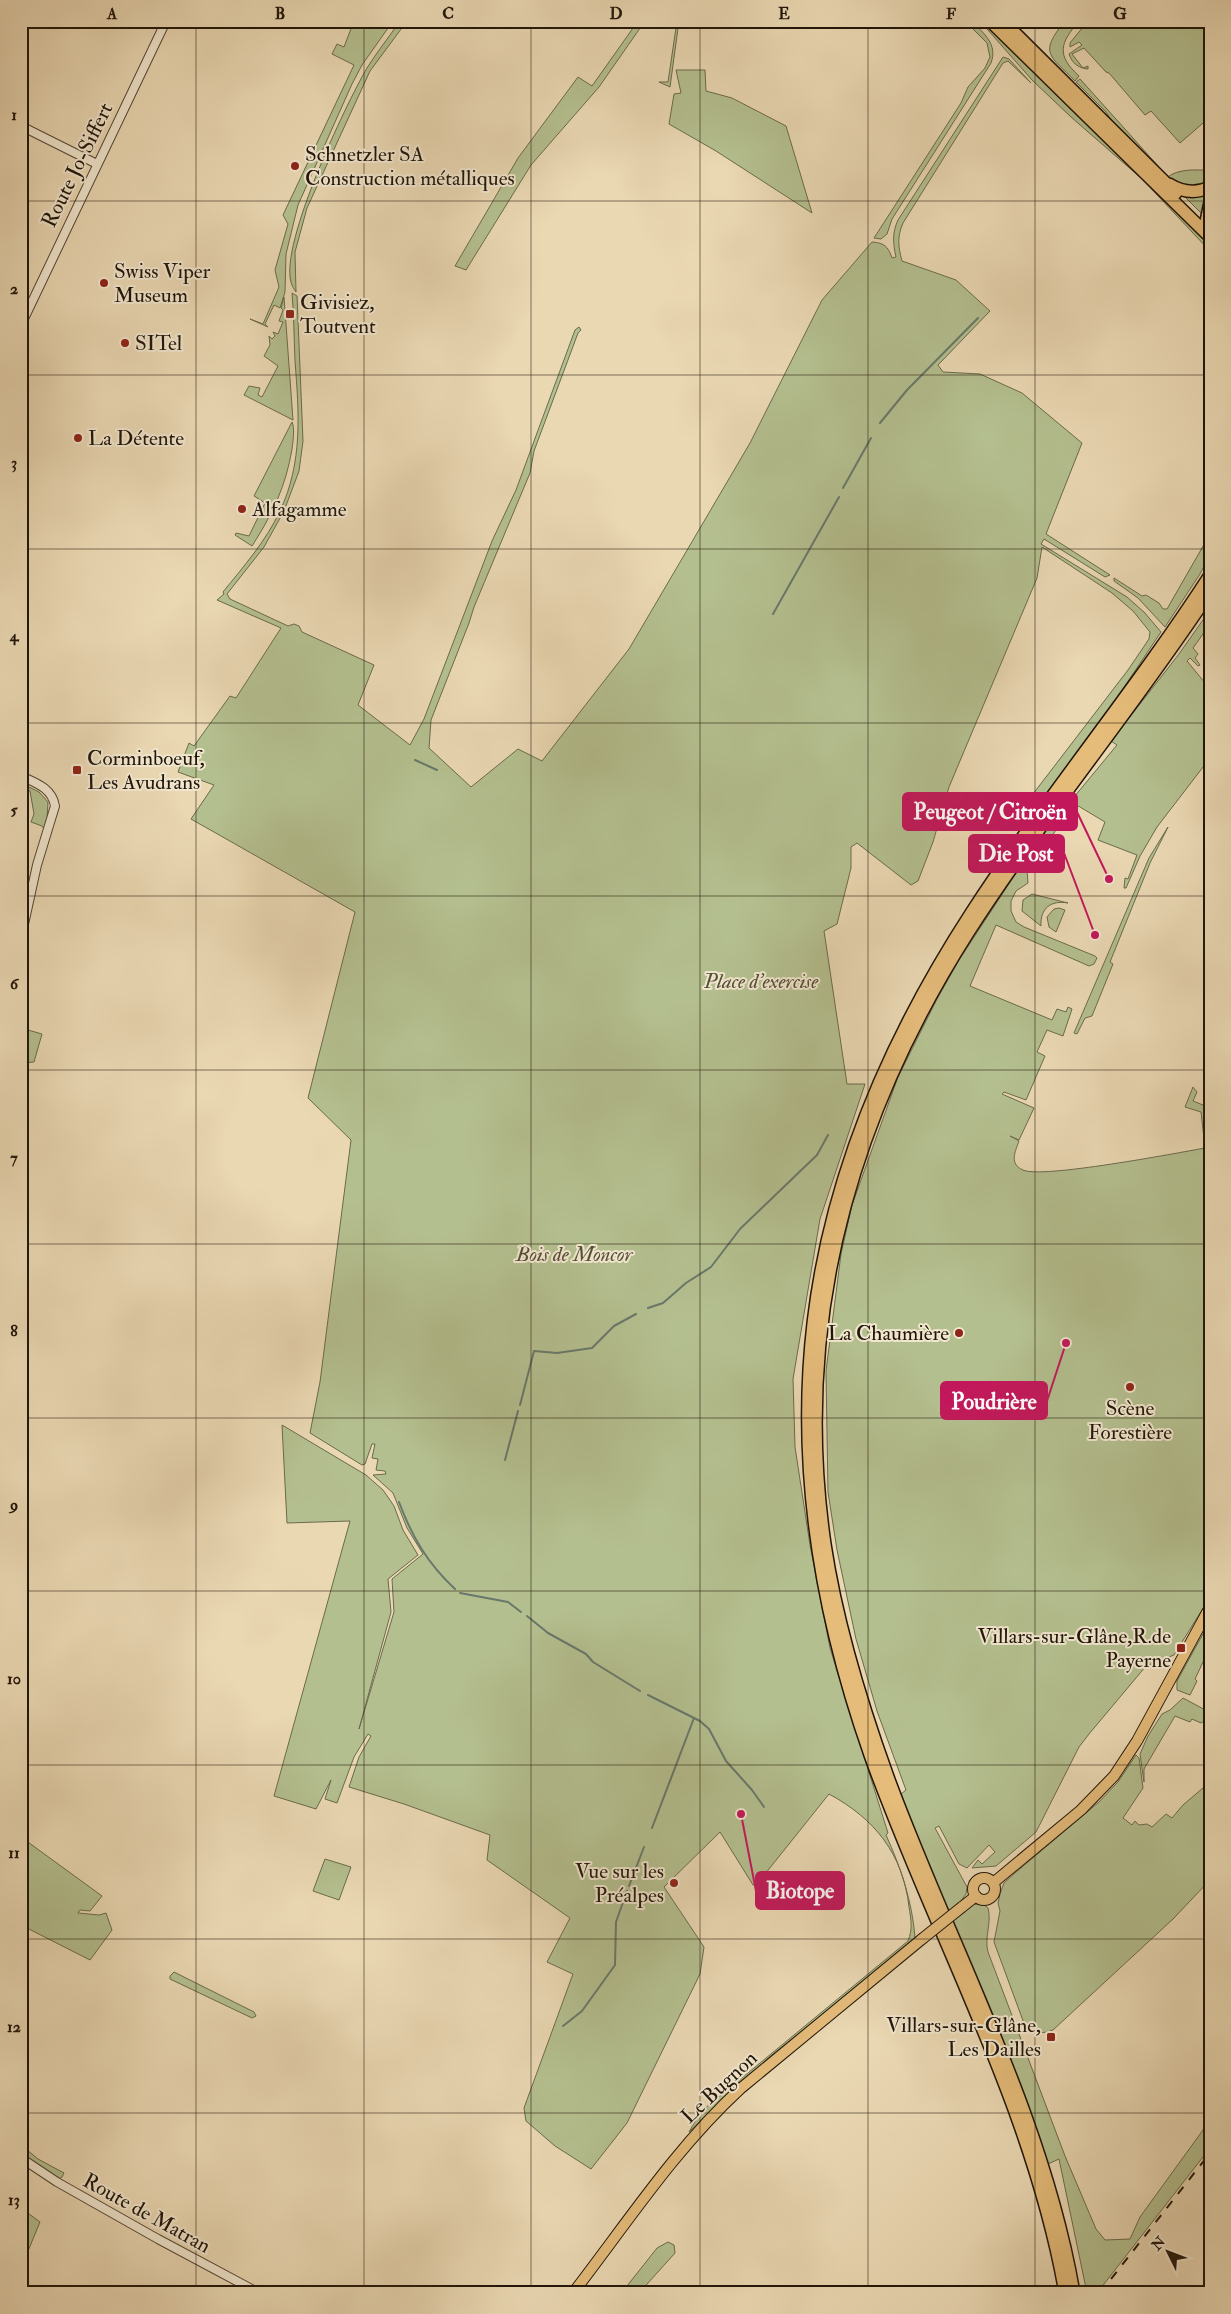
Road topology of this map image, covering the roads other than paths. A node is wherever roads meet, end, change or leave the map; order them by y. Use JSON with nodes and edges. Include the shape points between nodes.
{"nodes":[{"id":1,"x":166,"y":21,"type":"edge"},
{"id":2,"x":990,"y":21,"type":"edge"},
{"id":3,"x":1003,"y":21,"type":"edge"},
{"id":4,"x":1030,"y":54,"type":"junction"},
{"id":5,"x":21,"y":126,"type":"edge"},
{"id":6,"x":97,"y":164,"type":"junction"},
{"id":7,"x":1163,"y":180,"type":"junction"},
{"id":8,"x":1210,"y":186,"type":"edge"},
{"id":9,"x":1210,"y":202,"type":"edge"},
{"id":10,"x":1207,"y":230,"type":"edge"},
{"id":11,"x":21,"y":325,"type":"edge"},
{"id":12,"x":1210,"y":566,"type":"edge"},
{"id":13,"x":1210,"y":576,"type":"edge"},
{"id":14,"x":1210,"y":594,"type":"edge"},
{"id":15,"x":1194,"y":600,"type":"junction"},
{"id":16,"x":21,"y":776,"type":"edge"},
{"id":17,"x":21,"y":938,"type":"edge"},
{"id":18,"x":1210,"y":1607,"type":"edge"},
{"id":19,"x":993,"y":1883,"type":"junction"},
{"id":20,"x":976,"y":1896,"type":"junction"},
{"id":21,"x":21,"y":2158,"type":"edge"},
{"id":22,"x":259,"y":2293,"type":"edge"},
{"id":23,"x":573,"y":2293,"type":"edge"},
{"id":24,"x":1065,"y":2293,"type":"edge"},
{"id":25,"x":1074,"y":2293,"type":"edge"}],
"edges":[{"from":1,"to":6,"type":"street","name":"Route Jo-Siffert"},
{"from":2,"to":4,"type":"highway"},
{"from":3,"to":4,"type":"highway"},
{"from":4,"to":7,"type":"highway"},
{"from":4,"to":10,"type":"highway"},
{"from":5,"to":6,"type":"street"},
{"from":6,"to":11,"type":"street","name":"Route Jo-Siffert"},
{"from":7,"to":8,"type":"highway","via":[[1190,192]]},
{"from":7,"to":10,"type":"highway"},
{"from":9,"to":10,"type":"highway"},
{"from":12,"to":15,"type":"highway"},
{"from":13,"to":15,"type":"highway"},
{"from":14,"to":25,"type":"highway","via":[[1007,874],[962,943],[908,1037],[872,1120],[846,1200],[828,1280],[818,1362],[816,1444],[821,1511],[830,1576],[849,1656],[896,1798],[1028,2123],[1058,2219]]},
{"from":15,"to":24,"type":"highway","via":[[995,875],[937,967],[901,1033],[870,1101],[842,1180],[822,1262],[810,1345],[807,1428],[811,1504],[822,1578],[840,1659],[894,1817],[1022,2133],[1049,2221]]},
{"from":16,"to":17,"type":"street","via":[[54,796],[55,806],[37,865]]},
{"from":18,"to":19,"type":"main road","via":[[1137,1741],[1114,1776],[1081,1810]]},
{"from":19,"to":20,"type":"main road","via":[[995,1891],[990,1898],[984,1900]]},
{"from":19,"to":20,"type":"main road","via":[[988,1878],[978,1880],[973,1889]]},
{"from":20,"to":23,"type":"main road","name":"Le Bugnon","bridge":true,"via":[[713,2113]]},
{"from":21,"to":22,"type":"street","name":"Route de Matran","via":[[178,2251]]}]}
